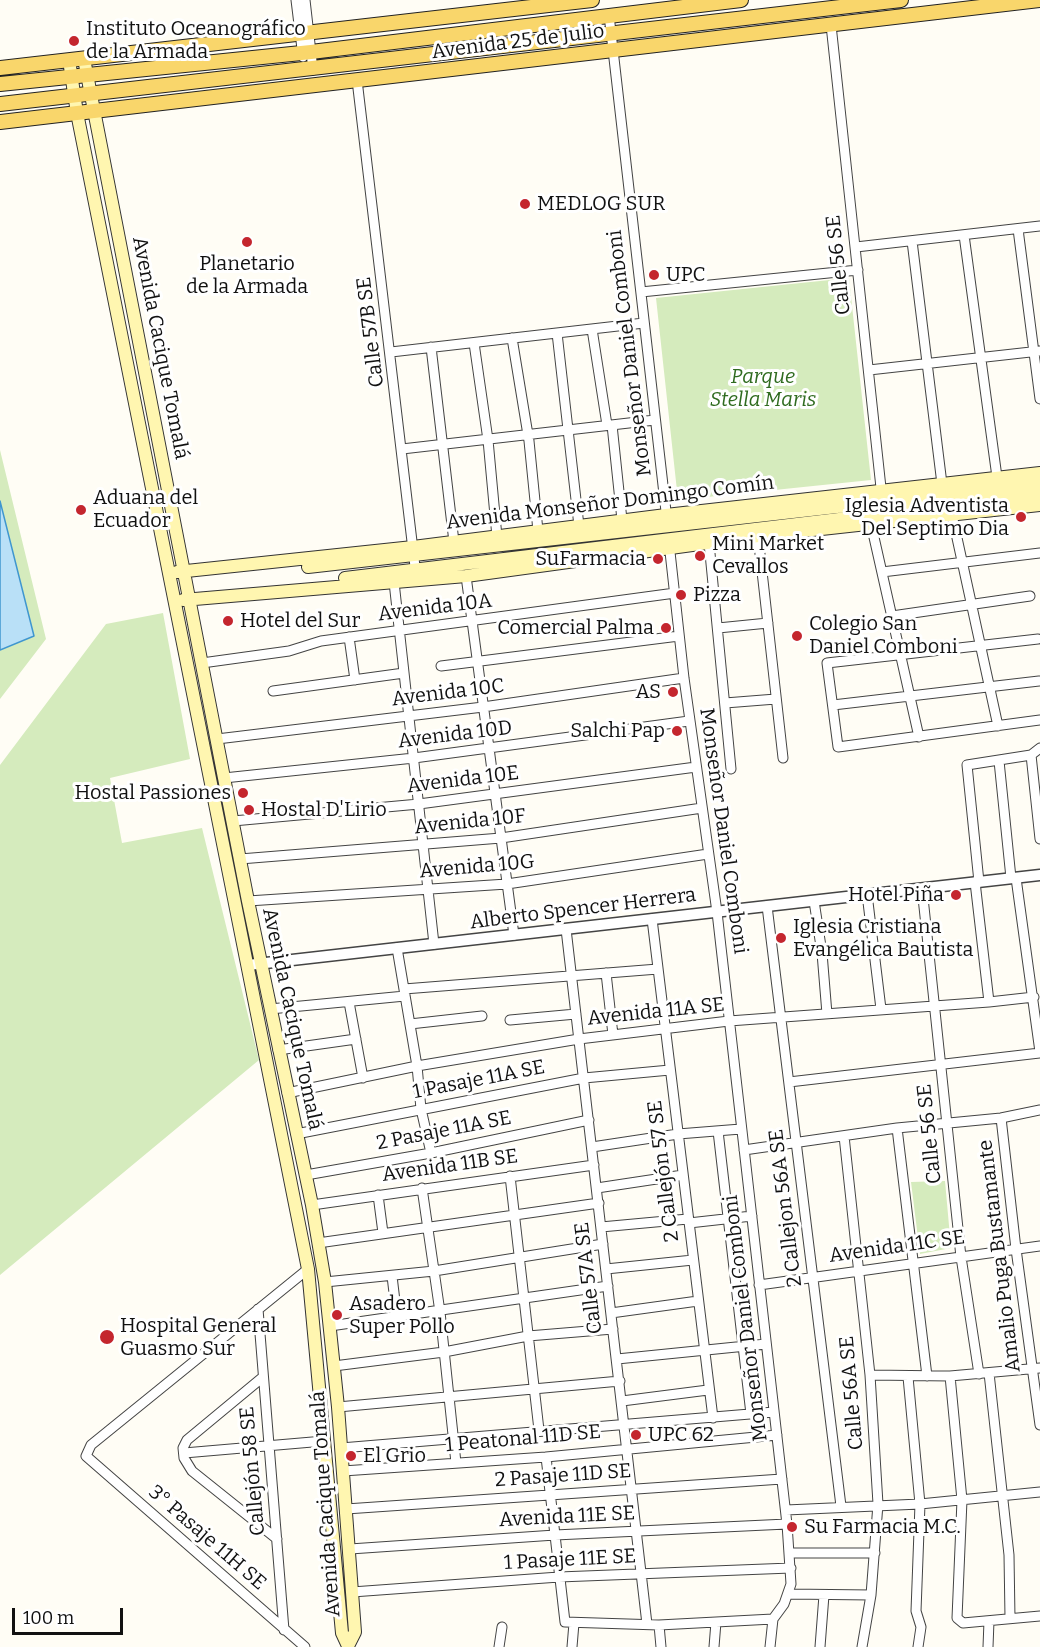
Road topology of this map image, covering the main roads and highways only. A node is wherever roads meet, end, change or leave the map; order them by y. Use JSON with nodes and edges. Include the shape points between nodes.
{"nodes":[{"id":1,"x":592,"y":0,"type":"edge"},
{"id":2,"x":598,"y":0,"type":"edge"},
{"id":3,"x":741,"y":0,"type":"edge"},
{"id":4,"x":901,"y":0,"type":"edge"},
{"id":5,"x":1040,"y":0,"type":"edge"},
{"id":6,"x":557,"y":22,"type":"junction"},
{"id":7,"x":328,"y":50,"type":"junction"},
{"id":8,"x":302,"y":53,"type":"junction"},
{"id":9,"x":84,"y":59,"type":"junction"},
{"id":10,"x":69,"y":60,"type":"junction"},
{"id":11,"x":0,"y":68,"type":"edge"},
{"id":12,"x":309,"y":70,"type":"junction"},
{"id":13,"x":87,"y":75,"type":"junction"},
{"id":14,"x":71,"y":76,"type":"junction"},
{"id":15,"x":0,"y":84,"type":"edge"},
{"id":16,"x":91,"y":94,"type":"junction"},
{"id":17,"x":74,"y":96,"type":"junction"},
{"id":18,"x":0,"y":104,"type":"edge"},
{"id":19,"x":94,"y":110,"type":"junction"},
{"id":20,"x":77,"y":113,"type":"junction"},
{"id":21,"x":0,"y":122,"type":"edge"},
{"id":22,"x":1040,"y":473,"type":"edge"},
{"id":23,"x":1040,"y":484,"type":"edge"},
{"id":24,"x":1040,"y":495,"type":"edge"},
{"id":25,"x":882,"y":497,"type":"junction"},
{"id":26,"x":1040,"y":506,"type":"edge"},
{"id":27,"x":669,"y":538,"type":"junction"},
{"id":28,"x":413,"y":552,"type":"junction"},
{"id":29,"x":184,"y":572,"type":"junction"},
{"id":30,"x":169,"y":573,"type":"junction"},
{"id":31,"x":416,"y":575,"type":"junction"},
{"id":32,"x":189,"y":599,"type":"junction"},
{"id":33,"x":176,"y":600,"type":"junction"},
{"id":34,"x":349,"y":1647,"type":"edge"}],
"edges":[{"from":1,"to":9,"type":"main road","name":"Avenida 25 de Julio"},
{"from":2,"to":6,"type":"main road"},
{"from":3,"to":6,"type":"main road","name":"Avenida 25 de Julio"},
{"from":4,"to":12,"type":"main road","name":"Avenida 25 de Julio"},
{"from":5,"to":19,"type":"main road","name":"Avenida 25 de Julio"},
{"from":6,"to":7,"type":"main road","name":"Avenida 25 de Julio"},
{"from":7,"to":8,"type":"main road","name":"Avenida 25 de Julio"},
{"from":7,"to":12,"type":"main road"},
{"from":8,"to":12,"type":"main road","via":[[299,64]]},
{"from":8,"to":13,"type":"main road","name":"Avenida 25 de Julio"},
{"from":9,"to":10,"type":"main road","name":"Avenida 25 de Julio"},
{"from":9,"to":13,"type":"main road","name":"Avenida Cacique Tomalá"},
{"from":10,"to":11,"type":"main road","name":"Avenida 25 de Julio"},
{"from":10,"to":14,"type":"main road","name":"Avenida Cacique Tomalá"},
{"from":12,"to":16,"type":"main road","name":"Avenida 25 de Julio"},
{"from":13,"to":14,"type":"main road","name":"Avenida 25 de Julio"},
{"from":13,"to":16,"type":"main road","name":"Avenida Cacique Tomalá"},
{"from":14,"to":15,"type":"main road","name":"Avenida 25 de Julio"},
{"from":14,"to":17,"type":"main road","name":"Avenida Cacique Tomalá"},
{"from":16,"to":17,"type":"main road","name":"Avenida 25 de Julio"},
{"from":16,"to":19,"type":"main road","name":"Avenida Cacique Tomalá"},
{"from":17,"to":18,"type":"main road","name":"Avenida 25 de Julio"},
{"from":17,"to":20,"type":"main road","name":"Avenida Cacique Tomalá"},
{"from":19,"to":20,"type":"main road","name":"Avenida 25 de Julio"},
{"from":19,"to":29,"type":"main road","name":"Avenida Cacique Tomalá"},
{"from":20,"to":21,"type":"main road","name":"Avenida 25 de Julio"},
{"from":20,"to":30,"type":"main road","name":"Avenida Cacique Tomalá"},
{"from":22,"to":25,"type":"main road","name":"Avenida Monseñor Domingo Comín","via":[[942,484]]},
{"from":23,"to":25,"type":"main road","name":"Avenida Monseñor Domingo Comín"},
{"from":24,"to":27,"type":"main road","name":"Avenida Monseñor Domingo Comín"},
{"from":25,"to":27,"type":"main road","name":"Avenida Monseñor Domingo Comín"},
{"from":25,"to":28,"type":"main road","name":"Avenida Monseñor Domingo Comín","via":[[666,514],[454,542]]},
{"from":26,"to":27,"type":"main road","name":"Avenida Monseñor Domingo Comín","via":[[709,543]]},
{"from":27,"to":28,"type":"main road","name":"Avenida Monseñor Domingo Comín"},
{"from":27,"to":31,"type":"main road","name":"Avenida Monseñor Domingo Comín"},
{"from":27,"to":31,"type":"main road","name":"Avenida Monseñor Domingo Comín","via":[[466,576]]},
{"from":28,"to":29,"type":"main road","name":"Avenida Monseñor Domingo Comín","via":[[210,576]]},
{"from":29,"to":30,"type":"main road","name":"Avenida Monseñor Domingo Comín"},
{"from":29,"to":32,"type":"main road","name":"Avenida Cacique Tomalá"},
{"from":30,"to":33,"type":"main road","name":"Avenida Cacique Tomalá"},
{"from":31,"to":32,"type":"main road","name":"Avenida Monseñor Domingo Comín","via":[[215,592]]},
{"from":31,"to":32,"type":"main road","name":"Avenida Monseñor Domingo Comín","via":[[394,582]]},
{"from":32,"to":33,"type":"main road","name":"Avenida Monseñor Domingo Comín"},
{"from":32,"to":34,"type":"main road","name":"Avenida Cacique Tomalá","via":[[325,1282],[350,1549],[355,1632]]},
{"from":33,"to":34,"type":"main road","name":"Avenida Cacique Tomalá","via":[[308,1269],[342,1633]]}]}
